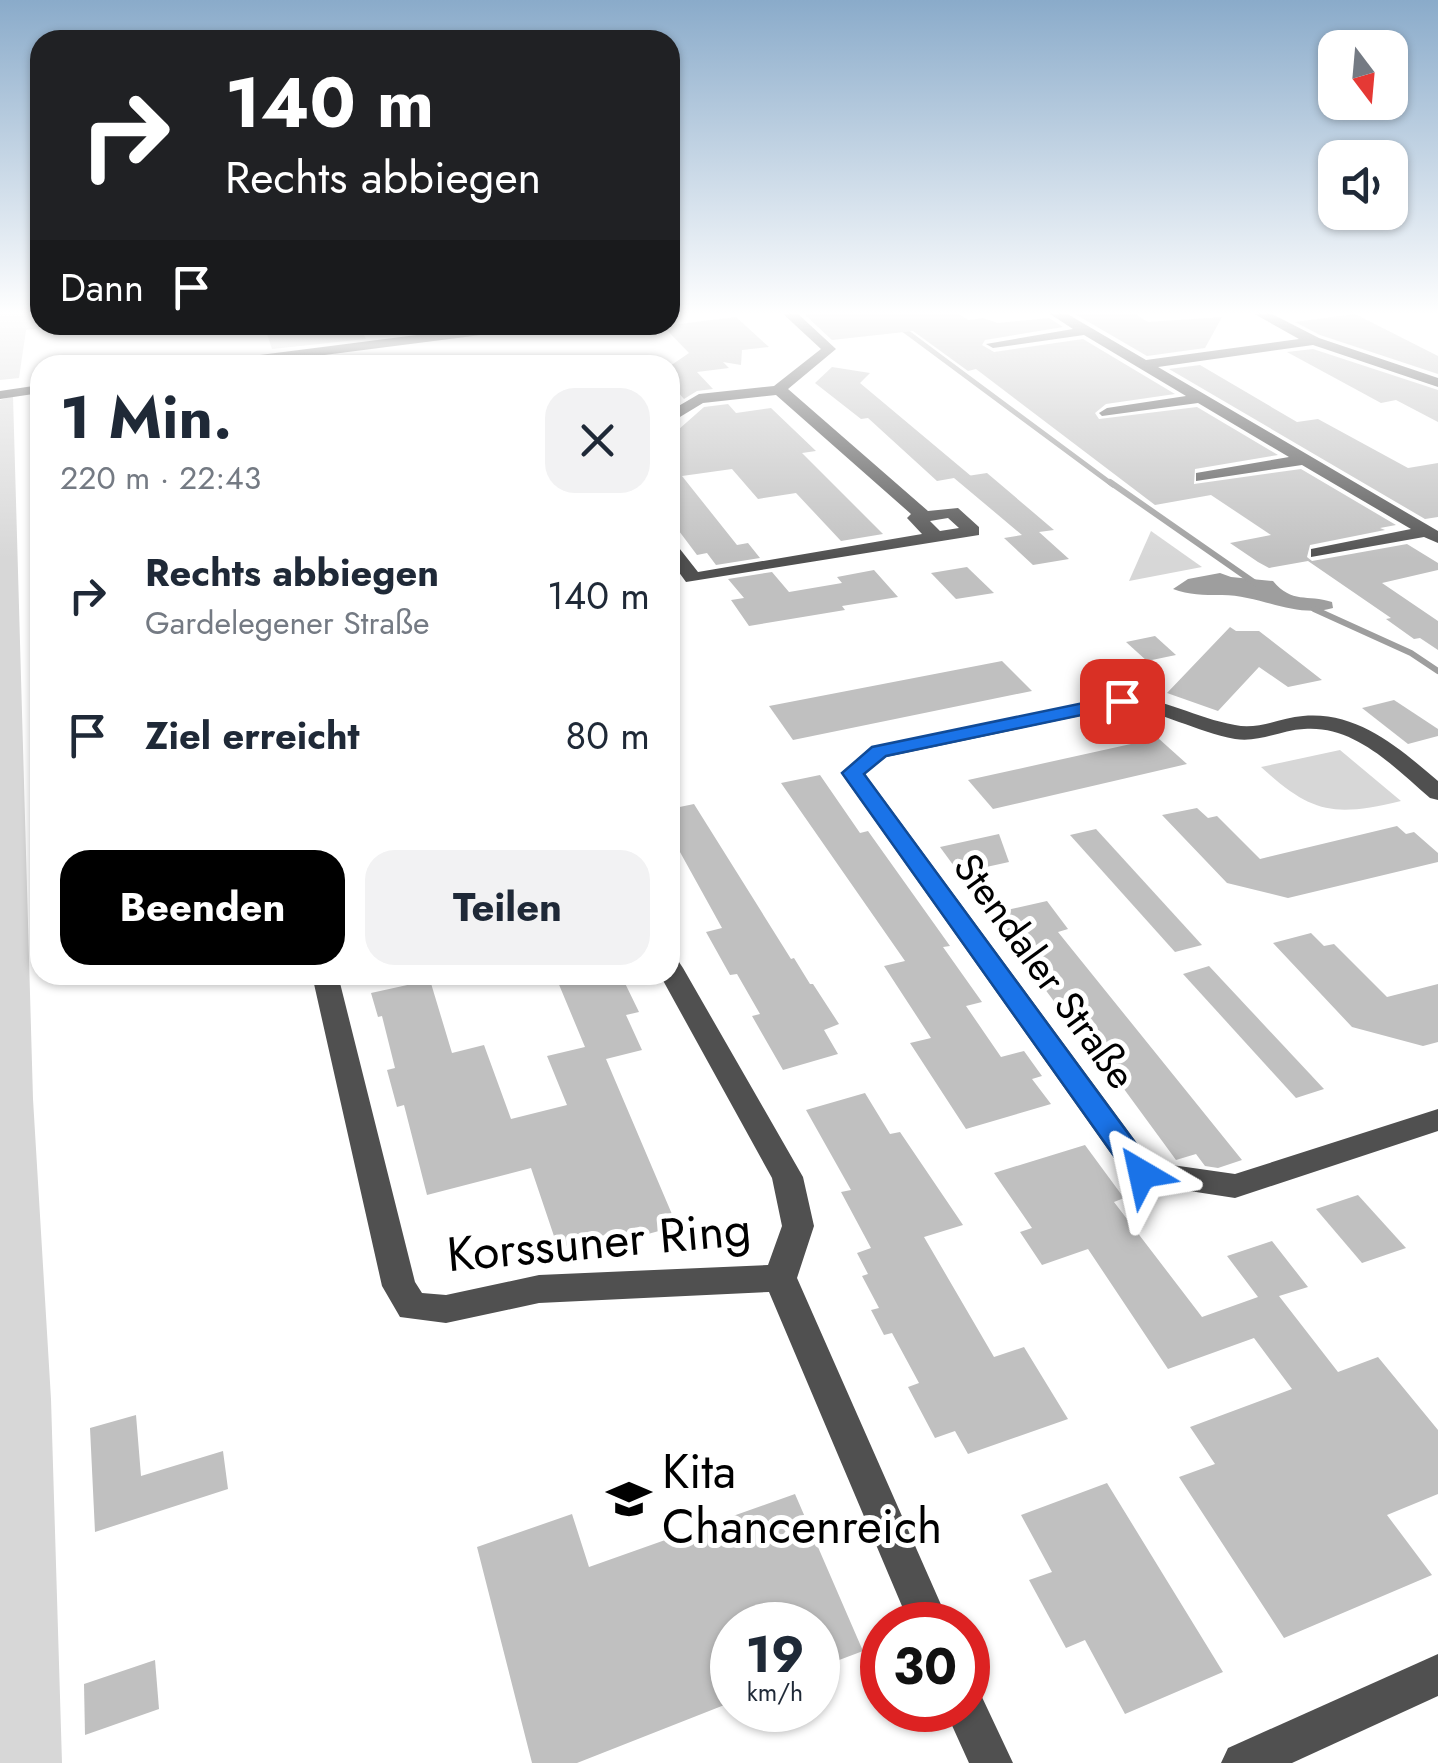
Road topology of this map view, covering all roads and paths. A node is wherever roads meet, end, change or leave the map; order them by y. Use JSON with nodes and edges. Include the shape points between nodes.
{"nodes":[{"id":1,"x":740,"y":394,"type":"edge"},
{"id":2,"x":787,"y":394,"type":"edge"},
{"id":3,"x":1188,"y":394,"type":"edge"},
{"id":4,"x":1197,"y":400,"type":"junction"},
{"id":5,"x":680,"y":411,"type":"edge"},
{"id":6,"x":1107,"y":413,"type":"dead end"},
{"id":7,"x":1301,"y":460,"type":"junction"},
{"id":8,"x":1202,"y":477,"type":"dead end"},
{"id":9,"x":924,"y":516,"type":"junction"},
{"id":10,"x":1432,"y":535,"type":"edge"},
{"id":11,"x":936,"y":537,"type":"junction"},
{"id":12,"x":1316,"y":553,"type":"dead end"},
{"id":13,"x":680,"y":561,"type":"edge"},
{"id":14,"x":1438,"y":793,"type":"edge"},
{"id":15,"x":327,"y":985,"type":"edge"},
{"id":16,"x":679,"y":985,"type":"edge"},
{"id":17,"x":1438,"y":1120,"type":"edge"},
{"id":18,"x":780,"y":1278,"type":"junction"},
{"id":19,"x":920,"y":1602,"type":"edge"},
{"id":20,"x":1438,"y":1675,"type":"edge"},
{"id":21,"x":976,"y":1732,"type":"edge"},
{"id":22,"x":991,"y":1763,"type":"edge"},
{"id":23,"x":1244,"y":1763,"type":"edge"}],
"edges":[{"from":1,"to":5,"type":"street","via":[[698,399]]},
{"from":2,"to":9,"type":"street"},
{"from":3,"to":4,"type":"street"},
{"from":4,"to":6,"type":"street"},
{"from":4,"to":7,"type":"street"},
{"from":7,"to":8,"type":"street"},
{"from":7,"to":10,"type":"street"},
{"from":9,"to":11,"type":"street","via":[[916,518]]},
{"from":9,"to":11,"type":"street","via":[[952,512],[972,531]]},
{"from":10,"to":12,"type":"street"},
{"from":11,"to":13,"type":"street","via":[[693,578]]},
{"from":14,"to":17,"type":"street","name":"Stendaler Straße","via":[[1348,726],[1306,721],[1250,734],[1146,702],[1122,701],[879,752],[852,773],[1142,1174],[1235,1186]]},
{"from":15,"to":18,"type":"street","name":"Korssuner Ring","via":[[399,1286],[412,1307],[446,1309],[539,1289]]},
{"from":16,"to":18,"type":"street","name":"Korssuner Ring","via":[[787,1178],[798,1226]]},
{"from":18,"to":19,"type":"street","name":"Korssuner Ring"},
{"from":20,"to":23,"type":"street"},
{"from":21,"to":22,"type":"street"}]}
